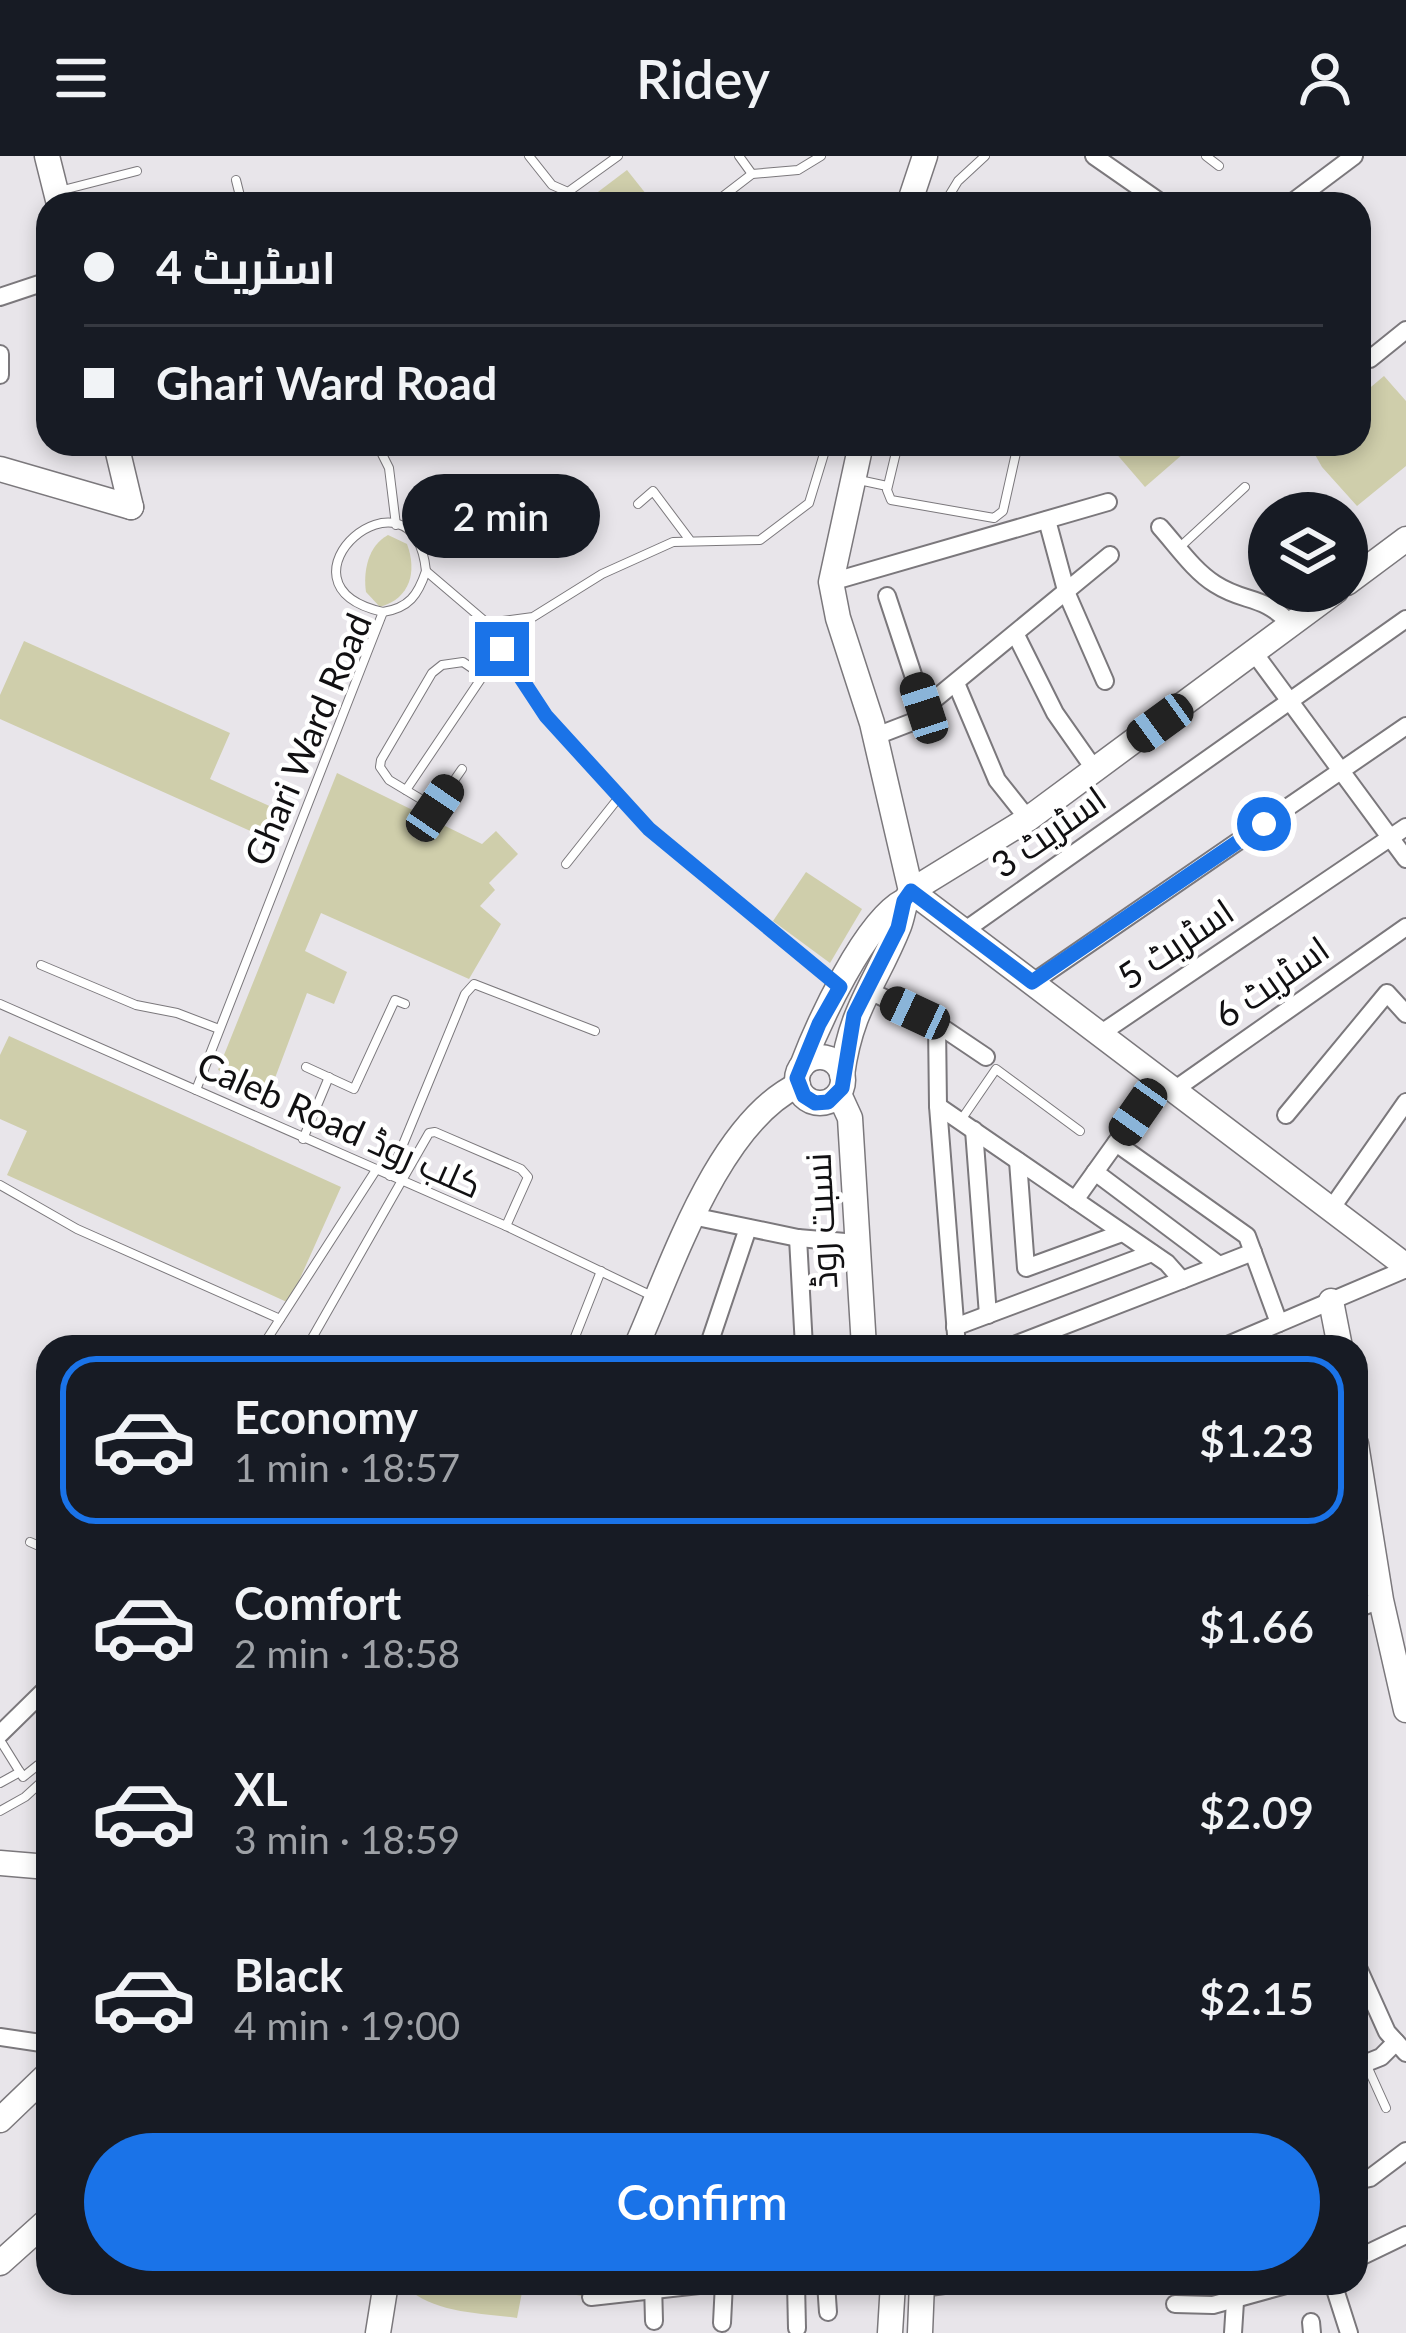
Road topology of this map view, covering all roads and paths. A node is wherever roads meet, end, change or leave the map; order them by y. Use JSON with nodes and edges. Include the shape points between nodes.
{"nodes":[{"id":1,"x":47,"y":156,"type":"edge"},
{"id":2,"x":529,"y":156,"type":"edge"},
{"id":3,"x":618,"y":156,"type":"edge"},
{"id":4,"x":739,"y":156,"type":"edge"},
{"id":5,"x":821,"y":156,"type":"edge"},
{"id":6,"x":925,"y":156,"type":"edge"},
{"id":7,"x":985,"y":156,"type":"edge"},
{"id":8,"x":1094,"y":156,"type":"edge"},
{"id":9,"x":1206,"y":156,"type":"edge"},
{"id":10,"x":1354,"y":156,"type":"edge"},
{"id":11,"x":1219,"y":166,"type":"dead end"},
{"id":12,"x":137,"y":171,"type":"dead end"},
{"id":13,"x":752,"y":174,"type":"junction"},
{"id":14,"x":236,"y":180,"type":"dead end"},
{"id":15,"x":56,"y":192,"type":"edge"},
{"id":16,"x":75,"y":192,"type":"edge"},
{"id":17,"x":239,"y":192,"type":"edge"},
{"id":18,"x":729,"y":192,"type":"edge"},
{"id":19,"x":914,"y":192,"type":"edge"},
{"id":20,"x":951,"y":192,"type":"edge"},
{"id":21,"x":1146,"y":192,"type":"edge"},
{"id":22,"x":1306,"y":192,"type":"edge"},
{"id":23,"x":36,"y":285,"type":"edge"},
{"id":24,"x":0,"y":297,"type":"edge"},
{"id":25,"x":1406,"y":330,"type":"edge"},
{"id":26,"x":0,"y":354,"type":"edge"},
{"id":27,"x":1371,"y":358,"type":"edge"},
{"id":28,"x":0,"y":375,"type":"edge"},
{"id":29,"x":119,"y":456,"type":"edge"},
{"id":30,"x":383,"y":456,"type":"edge"},
{"id":31,"x":823,"y":456,"type":"edge"},
{"id":32,"x":858,"y":456,"type":"edge"},
{"id":33,"x":895,"y":456,"type":"edge"},
{"id":34,"x":1015,"y":456,"type":"edge"},
{"id":35,"x":0,"y":469,"type":"edge"},
{"id":36,"x":853,"y":478,"type":"junction"},
{"id":37,"x":887,"y":486,"type":"junction"},
{"id":38,"x":1245,"y":488,"type":"dead end"},
{"id":39,"x":1108,"y":502,"type":"dead end"},
{"id":40,"x":638,"y":504,"type":"dead end"},
{"id":41,"x":1047,"y":520,"type":"junction"},
{"id":42,"x":396,"y":526,"type":"junction"},
{"id":43,"x":1160,"y":527,"type":"dead end"},
{"id":44,"x":1406,"y":539,"type":"edge"},
{"id":45,"x":690,"y":540,"type":"junction"},
{"id":46,"x":1179,"y":548,"type":"junction"},
{"id":47,"x":1110,"y":555,"type":"dead end"},
{"id":48,"x":1368,"y":567,"type":"edge"},
{"id":49,"x":426,"y":571,"type":"junction"},
{"id":50,"x":831,"y":582,"type":"junction"},
{"id":51,"x":1066,"y":594,"type":"junction"},
{"id":52,"x":887,"y":596,"type":"dead end"},
{"id":53,"x":383,"y":612,"type":"junction"},
{"id":54,"x":1308,"y":612,"type":"edge"},
{"id":55,"x":1406,"y":619,"type":"edge"},
{"id":56,"x":487,"y":623,"type":"junction"},
{"id":57,"x":1291,"y":625,"type":"junction"},
{"id":58,"x":1016,"y":635,"type":"junction"},
{"id":59,"x":502,"y":649,"type":"junction"},
{"id":60,"x":1255,"y":654,"type":"junction"},
{"id":61,"x":485,"y":677,"type":"junction"},
{"id":62,"x":1105,"y":680,"type":"dead end"},
{"id":63,"x":956,"y":682,"type":"junction"},
{"id":64,"x":1289,"y":700,"type":"junction"},
{"id":65,"x":924,"y":708,"type":"junction"},
{"id":66,"x":1406,"y":726,"type":"edge"},
{"id":67,"x":875,"y":736,"type":"junction"},
{"id":68,"x":462,"y":769,"type":"dead end"},
{"id":69,"x":1095,"y":770,"type":"junction"},
{"id":70,"x":1341,"y":771,"type":"junction"},
{"id":71,"x":406,"y":790,"type":"junction"},
{"id":72,"x":620,"y":796,"type":"junction"},
{"id":73,"x":1028,"y":819,"type":"junction"},
{"id":74,"x":1406,"y":827,"type":"edge"},
{"id":75,"x":1390,"y":838,"type":"junction"},
{"id":76,"x":1406,"y":859,"type":"edge"},
{"id":77,"x":566,"y":864,"type":"dead end"},
{"id":78,"x":908,"y":896,"type":"junction"},
{"id":79,"x":1406,"y":926,"type":"edge"},
{"id":80,"x":964,"y":931,"type":"junction"},
{"id":81,"x":40,"y":965,"type":"dead end"},
{"id":82,"x":1032,"y":982,"type":"junction"},
{"id":83,"x":840,"y":987,"type":"junction"},
{"id":84,"x":866,"y":989,"type":"junction"},
{"id":85,"x":0,"y":1004,"type":"edge"},
{"id":86,"x":405,"y":1004,"type":"dead end"},
{"id":87,"x":1406,"y":1014,"type":"edge"},
{"id":88,"x":938,"y":1024,"type":"junction"},
{"id":89,"x":219,"y":1029,"type":"junction"},
{"id":90,"x":595,"y":1031,"type":"dead end"},
{"id":91,"x":1100,"y":1034,"type":"junction"},
{"id":92,"x":986,"y":1057,"type":"dead end"},
{"id":93,"x":306,"y":1066,"type":"dead end"},
{"id":94,"x":800,"y":1076,"type":"junction"},
{"id":95,"x":329,"y":1077,"type":"junction"},
{"id":96,"x":841,"y":1084,"type":"junction"},
{"id":97,"x":1167,"y":1085,"type":"junction"},
{"id":98,"x":196,"y":1090,"type":"junction"},
{"id":99,"x":1406,"y":1102,"type":"edge"},
{"id":100,"x":938,"y":1106,"type":"junction"},
{"id":101,"x":1286,"y":1115,"type":"dead end"},
{"id":102,"x":967,"y":1126,"type":"junction"},
{"id":103,"x":1080,"y":1131,"type":"dead end"},
{"id":104,"x":303,"y":1139,"type":"junction"},
{"id":105,"x":1116,"y":1143,"type":"junction"},
{"id":106,"x":1018,"y":1161,"type":"junction"},
{"id":107,"x":376,"y":1170,"type":"junction"},
{"id":108,"x":1095,"y":1172,"type":"junction"},
{"id":109,"x":390,"y":1176,"type":"junction"},
{"id":110,"x":403,"y":1182,"type":"junction"},
{"id":111,"x":0,"y":1185,"type":"edge"},
{"id":112,"x":1076,"y":1200,"type":"junction"},
{"id":113,"x":1331,"y":1209,"type":"junction"},
{"id":114,"x":692,"y":1216,"type":"junction"},
{"id":115,"x":506,"y":1226,"type":"junction"},
{"id":116,"x":748,"y":1228,"type":"junction"},
{"id":117,"x":1122,"y":1233,"type":"junction"},
{"id":118,"x":798,"y":1238,"type":"junction"},
{"id":119,"x":856,"y":1243,"type":"junction"},
{"id":120,"x":1253,"y":1252,"type":"junction"},
{"id":121,"x":1152,"y":1253,"type":"junction"},
{"id":122,"x":1220,"y":1265,"type":"junction"},
{"id":123,"x":1406,"y":1268,"type":"edge"},
{"id":124,"x":601,"y":1271,"type":"junction"},
{"id":125,"x":1181,"y":1280,"type":"junction"},
{"id":126,"x":657,"y":1298,"type":"junction"},
{"id":127,"x":1331,"y":1301,"type":"junction"},
{"id":128,"x":988,"y":1315,"type":"junction"},
{"id":129,"x":280,"y":1319,"type":"junction"},
{"id":130,"x":1280,"y":1323,"type":"junction"},
{"id":131,"x":955,"y":1327,"type":"junction"},
{"id":132,"x":270,"y":1335,"type":"edge"},
{"id":133,"x":315,"y":1335,"type":"edge"},
{"id":134,"x":576,"y":1335,"type":"edge"},
{"id":135,"x":641,"y":1335,"type":"edge"},
{"id":136,"x":712,"y":1335,"type":"edge"},
{"id":137,"x":803,"y":1335,"type":"edge"},
{"id":138,"x":863,"y":1335,"type":"edge"},
{"id":139,"x":956,"y":1335,"type":"edge"},
{"id":140,"x":1040,"y":1335,"type":"edge"},
{"id":141,"x":1252,"y":1335,"type":"edge"},
{"id":142,"x":1338,"y":1335,"type":"edge"},
{"id":143,"x":1368,"y":1519,"type":"edge"},
{"id":144,"x":30,"y":1542,"type":"dead end"},
{"id":145,"x":36,"y":1545,"type":"edge"},
{"id":146,"x":1381,"y":1600,"type":"junction"},
{"id":147,"x":1368,"y":1605,"type":"edge"},
{"id":148,"x":36,"y":1700,"type":"edge"},
{"id":149,"x":1406,"y":1710,"type":"edge"},
{"id":150,"x":0,"y":1737,"type":"edge"},
{"id":151,"x":36,"y":1767,"type":"edge"},
{"id":152,"x":20,"y":1772,"type":"junction"},
{"id":153,"x":0,"y":1783,"type":"edge"},
{"id":154,"x":36,"y":1787,"type":"edge"},
{"id":155,"x":0,"y":1811,"type":"edge"},
{"id":156,"x":0,"y":1863,"type":"edge"},
{"id":157,"x":36,"y":1867,"type":"edge"},
{"id":158,"x":1368,"y":2000,"type":"edge"},
{"id":159,"x":1406,"y":2023,"type":"edge"},
{"id":160,"x":0,"y":2037,"type":"edge"},
{"id":161,"x":36,"y":2042,"type":"edge"},
{"id":162,"x":1396,"y":2042,"type":"edge"},
{"id":163,"x":1368,"y":2062,"type":"edge"},
{"id":164,"x":1368,"y":2077,"type":"edge"},
{"id":165,"x":36,"y":2086,"type":"edge"},
{"id":166,"x":1386,"y":2108,"type":"dead end"},
{"id":167,"x":0,"y":2120,"type":"edge"},
{"id":168,"x":1405,"y":2154,"type":"edge"},
{"id":169,"x":1368,"y":2178,"type":"edge"},
{"id":170,"x":36,"y":2231,"type":"edge"},
{"id":171,"x":1406,"y":2235,"type":"edge"},
{"id":172,"x":1368,"y":2253,"type":"edge"},
{"id":173,"x":0,"y":2263,"type":"edge"},
{"id":174,"x":384,"y":2295,"type":"edge"},
{"id":175,"x":603,"y":2295,"type":"edge"},
{"id":176,"x":653,"y":2295,"type":"edge"},
{"id":177,"x":721,"y":2295,"type":"edge"},
{"id":178,"x":796,"y":2295,"type":"edge"},
{"id":179,"x":827,"y":2295,"type":"edge"},
{"id":180,"x":892,"y":2295,"type":"edge"},
{"id":181,"x":922,"y":2295,"type":"edge"},
{"id":182,"x":1225,"y":2295,"type":"edge"},
{"id":183,"x":1236,"y":2295,"type":"edge"},
{"id":184,"x":1337,"y":2295,"type":"edge"},
{"id":185,"x":592,"y":2297,"type":"dead end"},
{"id":186,"x":1175,"y":2304,"type":"dead end"},
{"id":187,"x":828,"y":2312,"type":"dead end"},
{"id":188,"x":653,"y":2321,"type":"dead end"},
{"id":189,"x":722,"y":2324,"type":"dead end"},
{"id":190,"x":797,"y":2328,"type":"dead end"},
{"id":191,"x":378,"y":2333,"type":"edge"},
{"id":192,"x":890,"y":2333,"type":"edge"},
{"id":193,"x":920,"y":2333,"type":"edge"},
{"id":194,"x":1233,"y":2333,"type":"edge"},
{"id":195,"x":1349,"y":2333,"type":"edge"}],
"edges":[{"from":1,"to":15,"type":"main road"},
{"from":2,"to":3,"type":"lane","via":[[568,192]]},
{"from":4,"to":13,"type":"lane"},
{"from":5,"to":13,"type":"lane","via":[[799,170]]},
{"from":6,"to":19,"type":"main road"},
{"from":7,"to":20,"type":"lane"},
{"from":8,"to":21,"type":"street"},
{"from":9,"to":11,"type":"lane"},
{"from":10,"to":22,"type":"street"},
{"from":12,"to":16,"type":"lane"},
{"from":13,"to":18,"type":"lane"},
{"from":14,"to":17,"type":"lane"},
{"from":23,"to":24,"type":"street"},
{"from":25,"to":27,"type":"street"},
{"from":26,"to":28,"type":"street"},
{"from":29,"to":35,"type":"main road","via":[[131,507]]},
{"from":30,"to":42,"type":"lane"},
{"from":31,"to":45,"type":"lane","via":[[808,502],[760,540]]},
{"from":32,"to":36,"type":"main road"},
{"from":33,"to":37,"type":"lane"},
{"from":34,"to":37,"type":"lane","via":[[1003,511],[994,518],[895,502]]},
{"from":36,"to":37,"type":"lane"},
{"from":36,"to":50,"type":"main road"},
{"from":38,"to":46,"type":"lane"},
{"from":39,"to":41,"type":"street"},
{"from":40,"to":45,"type":"lane","via":[[653,490]]},
{"from":41,"to":50,"type":"street"},
{"from":41,"to":51,"type":"street"},
{"from":42,"to":49,"type":"lane","via":[[418,542]]},
{"from":42,"to":53,"type":"lane","via":[[357,531],[342,547],[338,569],[345,592],[362,608]]},
{"from":43,"to":46,"type":"street"},
{"from":44,"to":48,"type":"main road"},
{"from":45,"to":56,"type":"lane","via":[[602,574],[533,616]]},
{"from":46,"to":57,"type":"street","via":[[1209,581],[1262,600]]},
{"from":47,"to":51,"type":"street"},
{"from":49,"to":53,"type":"lane","name":"Ghari Ward Road","via":[[410,602]]},
{"from":49,"to":56,"type":"lane"},
{"from":50,"to":67,"type":"main road"},
{"from":51,"to":58,"type":"street"},
{"from":51,"to":62,"type":"street"},
{"from":52,"to":65,"type":"street"},
{"from":53,"to":89,"type":"lane","name":"Ghari Ward Road"},
{"from":54,"to":57,"type":"main road"},
{"from":55,"to":64,"type":"street","name":"اسٹریٹ 3"},
{"from":56,"to":59,"type":"lane"},
{"from":57,"to":60,"type":"main road"},
{"from":58,"to":63,"type":"street"},
{"from":58,"to":69,"type":"street"},
{"from":59,"to":61,"type":"lane"},
{"from":59,"to":72,"type":"lane","via":[[546,716]]},
{"from":60,"to":64,"type":"street"},
{"from":60,"to":69,"type":"main road"},
{"from":61,"to":71,"type":"lane"},
{"from":61,"to":71,"type":"lane","via":[[455,660],[432,673],[381,760],[383,775]]},
{"from":63,"to":65,"type":"street"},
{"from":63,"to":73,"type":"street","via":[[997,780]]},
{"from":64,"to":70,"type":"street"},
{"from":64,"to":80,"type":"street","name":"اسٹریٹ 3"},
{"from":65,"to":67,"type":"street","via":[[915,721]]},
{"from":66,"to":70,"type":"street"},
{"from":67,"to":78,"type":"main road"},
{"from":68,"to":71,"type":"lane","via":[[440,810]]},
{"from":69,"to":73,"type":"main road"},
{"from":70,"to":75,"type":"street"},
{"from":70,"to":82,"type":"street"},
{"from":72,"to":77,"type":"lane"},
{"from":72,"to":83,"type":"lane"},
{"from":73,"to":78,"type":"main road"},
{"from":74,"to":75,"type":"street","name":"اسٹریٹ 5"},
{"from":75,"to":76,"type":"street"},
{"from":75,"to":91,"type":"street","name":"اسٹریٹ 5"},
{"from":78,"to":80,"type":"main road"},
{"from":78,"to":83,"type":"main road","via":[[881,917]]},
{"from":78,"to":84,"type":"main road"},
{"from":79,"to":97,"type":"street","name":"اسٹریٹ 6"},
{"from":80,"to":82,"type":"main road"},
{"from":81,"to":89,"type":"lane"},
{"from":82,"to":91,"type":"main road"},
{"from":83,"to":94,"type":"main road"},
{"from":84,"to":88,"type":"street"},
{"from":84,"to":96,"type":"main road"},
{"from":85,"to":98,"type":"lane","name":"Caleb Road کلب روڈ"},
{"from":86,"to":95,"type":"lane","via":[[395,1000],[354,1089]]},
{"from":87,"to":101,"type":"street","via":[[1387,993]]},
{"from":88,"to":92,"type":"street"},
{"from":88,"to":100,"type":"street"},
{"from":89,"to":98,"type":"lane","name":"Ghari Ward Road"},
{"from":90,"to":109,"type":"lane","via":[[474,984]]},
{"from":91,"to":97,"type":"main road"},
{"from":93,"to":95,"type":"lane"},
{"from":94,"to":96,"type":"main road","via":[[814,1058],[828,1059]]},
{"from":94,"to":96,"type":"main road","via":[[804,1096],[815,1103],[828,1102]]},
{"from":94,"to":114,"type":"main road","via":[[751,1124]]},
{"from":95,"to":104,"type":"lane"},
{"from":96,"to":119,"type":"main road","name":"نسبت روڈ"},
{"from":97,"to":105,"type":"street","name":"اسٹریٹ 6"},
{"from":97,"to":113,"type":"main road"},
{"from":98,"to":104,"type":"lane","name":"Caleb Road کلب روڈ"},
{"from":99,"to":113,"type":"street"},
{"from":100,"to":102,"type":"street"},
{"from":100,"to":131,"type":"street"},
{"from":102,"to":103,"type":"lane","via":[[996,1070]]},
{"from":102,"to":106,"type":"street"},
{"from":102,"to":128,"type":"street"},
{"from":104,"to":107,"type":"lane","name":"Caleb Road کلب روڈ"},
{"from":105,"to":108,"type":"street","name":"اسٹریٹ 6"},
{"from":105,"to":120,"type":"street","via":[[1246,1236]]},
{"from":106,"to":112,"type":"street"},
{"from":106,"to":117,"type":"street","via":[[1026,1268]]},
{"from":107,"to":109,"type":"lane","name":"Caleb Road کلب روڈ"},
{"from":107,"to":129,"type":"lane"},
{"from":108,"to":112,"type":"street","name":"اسٹریٹ 6"},
{"from":108,"to":122,"type":"street"},
{"from":109,"to":110,"type":"lane","name":"Caleb Road کلب روڈ"},
{"from":110,"to":115,"type":"lane","name":"Caleb Road کلب روڈ"},
{"from":110,"to":115,"type":"lane","via":[[428,1133],[436,1132],[527,1177]]},
{"from":110,"to":133,"type":"lane"},
{"from":111,"to":129,"type":"lane","via":[[77,1229]]},
{"from":112,"to":117,"type":"street"},
{"from":113,"to":123,"type":"main road"},
{"from":114,"to":116,"type":"street"},
{"from":114,"to":126,"type":"main road"},
{"from":115,"to":124,"type":"lane","name":"Caleb Road کلب روڈ"},
{"from":116,"to":118,"type":"street"},
{"from":116,"to":136,"type":"street"},
{"from":117,"to":121,"type":"street"},
{"from":118,"to":119,"type":"street"},
{"from":118,"to":137,"type":"street"},
{"from":119,"to":138,"type":"main road","name":"نسبت روڈ"},
{"from":120,"to":122,"type":"street"},
{"from":120,"to":130,"type":"street"},
{"from":121,"to":125,"type":"street"},
{"from":121,"to":128,"type":"street"},
{"from":122,"to":125,"type":"street"},
{"from":123,"to":127,"type":"street"},
{"from":124,"to":126,"type":"lane","name":"Caleb Road کلب روڈ"},
{"from":124,"to":134,"type":"lane"},
{"from":125,"to":140,"type":"street"},
{"from":126,"to":135,"type":"main road"},
{"from":127,"to":130,"type":"street"},
{"from":127,"to":142,"type":"main road"},
{"from":128,"to":131,"type":"street"},
{"from":129,"to":132,"type":"lane"},
{"from":130,"to":141,"type":"street"},
{"from":131,"to":139,"type":"street"},
{"from":143,"to":146,"type":"main road"},
{"from":144,"to":145,"type":"lane"},
{"from":146,"to":147,"type":"street"},
{"from":146,"to":149,"type":"main road"},
{"from":148,"to":150,"type":"street"},
{"from":150,"to":152,"type":"lane"},
{"from":151,"to":152,"type":"lane"},
{"from":152,"to":153,"type":"lane"},
{"from":154,"to":155,"type":"lane"},
{"from":156,"to":157,"type":"main road"},
{"from":158,"to":162,"type":"street"},
{"from":159,"to":162,"type":"street"},
{"from":160,"to":161,"type":"street"},
{"from":162,"to":163,"type":"street"},
{"from":164,"to":166,"type":"lane"},
{"from":165,"to":167,"type":"main road"},
{"from":168,"to":169,"type":"street"},
{"from":170,"to":173,"type":"main road"},
{"from":171,"to":172,"type":"street"},
{"from":174,"to":191,"type":"main road"},
{"from":175,"to":185,"type":"street"},
{"from":176,"to":188,"type":"street"},
{"from":177,"to":189,"type":"street"},
{"from":178,"to":190,"type":"street"},
{"from":179,"to":187,"type":"street"},
{"from":180,"to":192,"type":"main road"},
{"from":181,"to":193,"type":"main road"},
{"from":182,"to":186,"type":"street"},
{"from":183,"to":194,"type":"street"},
{"from":184,"to":195,"type":"street"}]}
